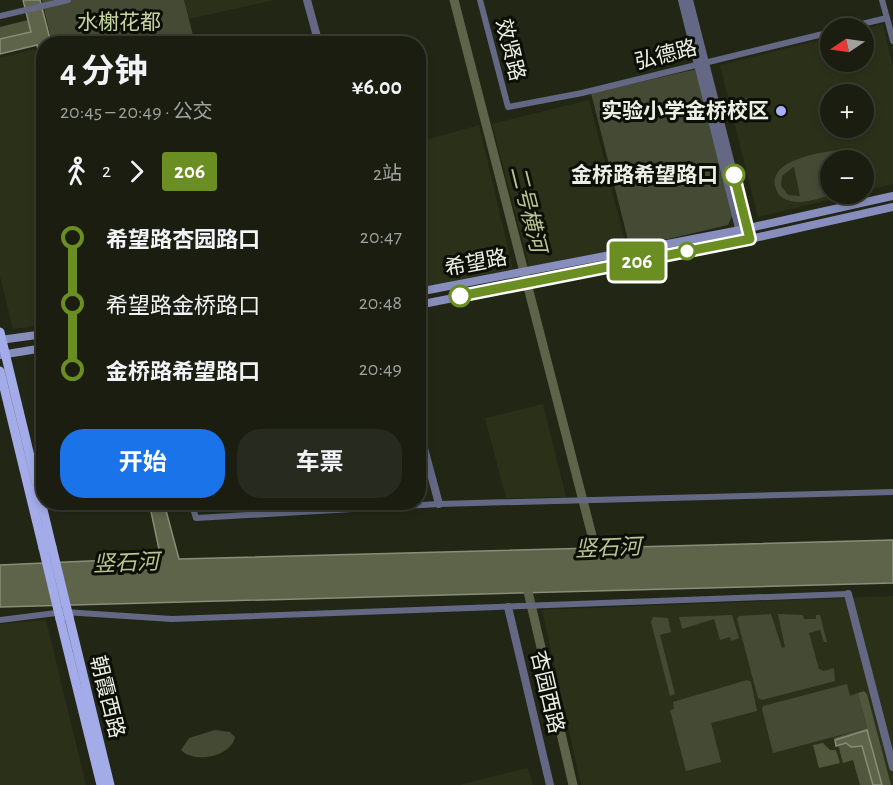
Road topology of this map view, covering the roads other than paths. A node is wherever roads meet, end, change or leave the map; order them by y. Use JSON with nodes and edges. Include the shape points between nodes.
{"nodes":[{"id":1,"x":68,"y":0,"type":"edge"},
{"id":2,"x":307,"y":0,"type":"edge"},
{"id":3,"x":480,"y":0,"type":"edge"},
{"id":4,"x":682,"y":0,"type":"edge"},
{"id":5,"x":689,"y":0,"type":"edge"},
{"id":6,"x":882,"y":0,"type":"edge"},
{"id":7,"x":0,"y":16,"type":"edge"},
{"id":8,"x":887,"y":18,"type":"junction"},
{"id":9,"x":874,"y":21,"type":"edge"},
{"id":10,"x":820,"y":35,"type":"edge"},
{"id":11,"x":317,"y":36,"type":"edge"},
{"id":12,"x":893,"y":41,"type":"edge"},
{"id":13,"x":705,"y":62,"type":"junction"},
{"id":14,"x":508,"y":107,"type":"joint"},
{"id":15,"x":893,"y":196,"type":"edge"},
{"id":16,"x":893,"y":207,"type":"edge"},
{"id":17,"x":744,"y":229,"type":"junction"},
{"id":18,"x":746,"y":240,"type":"junction"},
{"id":19,"x":426,"y":290,"type":"edge"},
{"id":20,"x":426,"y":302,"type":"edge"},
{"id":21,"x":36,"y":335,"type":"edge"},
{"id":22,"x":1,"y":337,"type":"edge"},
{"id":23,"x":36,"y":349,"type":"edge"},
{"id":24,"x":3,"y":354,"type":"edge"},
{"id":25,"x":0,"y":371,"type":"edge"},
{"id":26,"x":426,"y":456,"type":"edge"},
{"id":27,"x":893,"y":492,"type":"edge"},
{"id":28,"x":36,"y":499,"type":"edge"},
{"id":29,"x":439,"y":504,"type":"junction"},
{"id":30,"x":426,"y":505,"type":"edge"},
{"id":31,"x":36,"y":506,"type":"edge"},
{"id":32,"x":37,"y":510,"type":"edge"},
{"id":33,"x":39,"y":510,"type":"edge"},
{"id":34,"x":194,"y":510,"type":"edge"},
{"id":35,"x":334,"y":510,"type":"edge"},
{"id":36,"x":47,"y":547,"type":"junction"},
{"id":37,"x":848,"y":594,"type":"joint"},
{"id":38,"x":508,"y":607,"type":"junction"},
{"id":39,"x":64,"y":618,"type":"junction"},
{"id":40,"x":0,"y":620,"type":"edge"},
{"id":41,"x":893,"y":767,"type":"edge"},
{"id":42,"x":101,"y":785,"type":"edge"},
{"id":43,"x":110,"y":785,"type":"edge"},
{"id":44,"x":550,"y":785,"type":"edge"}],
"edges":[{"from":1,"to":7,"type":"street"},
{"from":2,"to":11,"type":"street"},
{"from":3,"to":14,"type":"street","name":"效贤路"},
{"from":4,"to":17,"type":"street"},
{"from":5,"to":13,"type":"street"},
{"from":6,"to":8,"type":"street"},
{"from":8,"to":9,"type":"street"},
{"from":8,"to":12,"type":"street"},
{"from":10,"to":13,"type":"street","name":"弘德路"},
{"from":13,"to":14,"type":"street","name":"弘德路"},
{"from":13,"to":17,"type":"street"},
{"from":15,"to":17,"type":"main road","name":"希望路"},
{"from":16,"to":18,"type":"main road","name":"希望路"},
{"from":17,"to":18,"type":"street"},
{"from":17,"to":19,"type":"main road","name":"希望路"},
{"from":18,"to":20,"type":"main road","name":"希望路"},
{"from":21,"to":22,"type":"main road"},
{"from":22,"to":24,"type":"main road"},
{"from":23,"to":24,"type":"main road"},
{"from":24,"to":28,"type":"main road"},
{"from":25,"to":31,"type":"main road"},
{"from":26,"to":29,"type":"street"},
{"from":27,"to":29,"type":"street"},
{"from":29,"to":30,"type":"street"},
{"from":32,"to":36,"type":"main road"},
{"from":33,"to":36,"type":"main road"},
{"from":34,"to":35,"type":"street","via":[[195,518]]},
{"from":36,"to":39,"type":"main road","bridge":true},
{"from":37,"to":38,"type":"street"},
{"from":37,"to":41,"type":"street"},
{"from":38,"to":40,"type":"street","via":[[172,619],[64,612]]},
{"from":38,"to":44,"type":"street","name":"杏园西路"},
{"from":39,"to":42,"type":"main road","name":"朝霞西路"},
{"from":39,"to":43,"type":"main road","name":"朝霞西路"}]}
